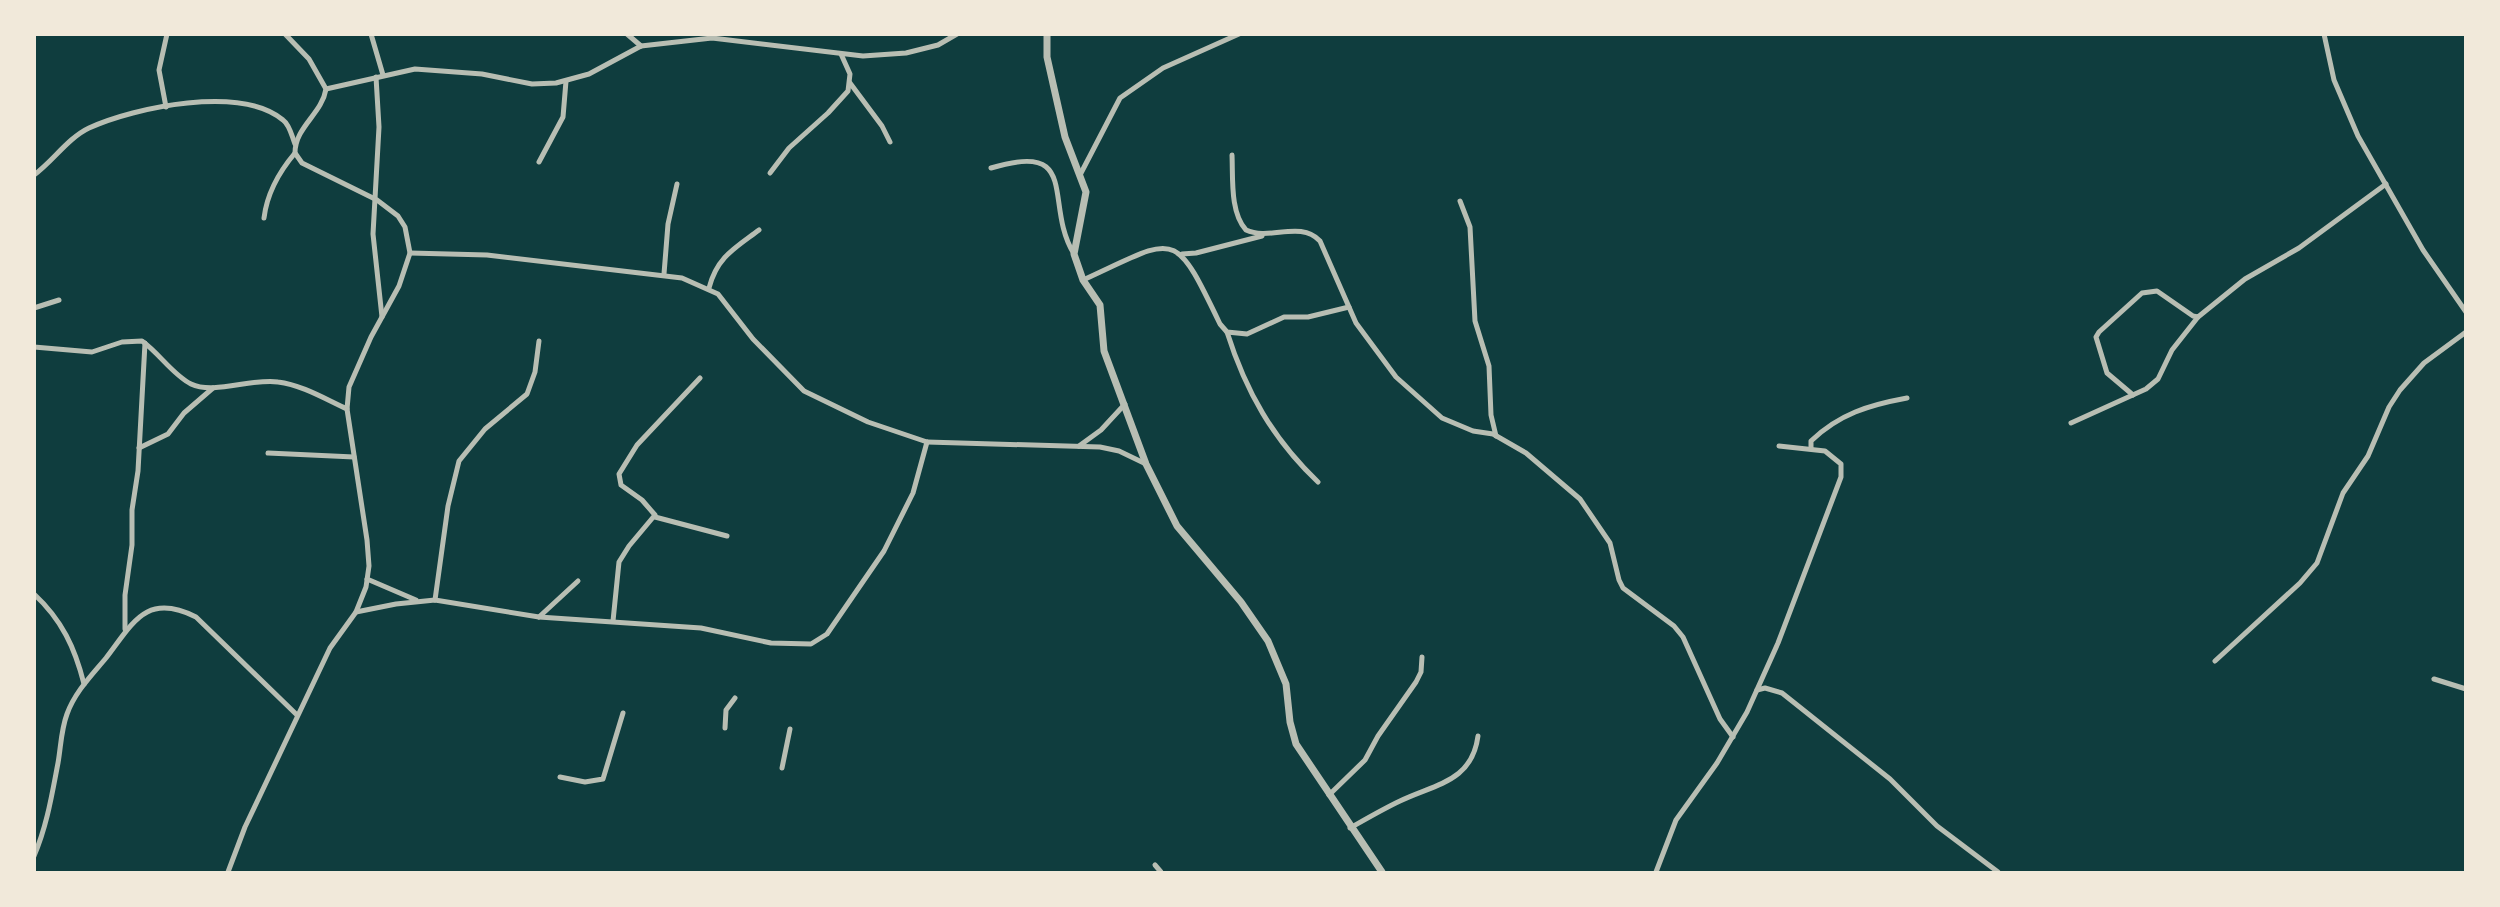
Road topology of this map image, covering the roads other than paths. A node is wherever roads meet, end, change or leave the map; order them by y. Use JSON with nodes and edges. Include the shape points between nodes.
{"nodes":[{"id":1,"x":168,"y":34,"type":"edge"},
{"id":2,"x":285,"y":34,"type":"edge"},
{"id":3,"x":371,"y":34,"type":"edge"},
{"id":4,"x":627,"y":34,"type":"edge"},
{"id":5,"x":957,"y":34,"type":"edge"},
{"id":6,"x":1047,"y":34,"type":"edge"},
{"id":7,"x":1239,"y":34,"type":"edge"},
{"id":8,"x":2324,"y":34,"type":"edge"},
{"id":9,"x":641,"y":46,"type":"junction"},
{"id":10,"x":841,"y":54,"type":"junction"},
{"id":11,"x":383,"y":75,"type":"junction"},
{"id":12,"x":376,"y":77,"type":"junction"},
{"id":13,"x":566,"y":81,"type":"junction"},
{"id":14,"x":850,"y":83,"type":"junction"},
{"id":15,"x":326,"y":89,"type":"junction"},
{"id":16,"x":166,"y":107,"type":"junction"},
{"id":17,"x":890,"y":142,"type":"dead end"},
{"id":18,"x":295,"y":144,"type":"junction"},
{"id":19,"x":295,"y":153,"type":"junction"},
{"id":20,"x":1232,"y":155,"type":"dead end"},
{"id":21,"x":539,"y":162,"type":"dead end"},
{"id":22,"x":991,"y":168,"type":"dead end"},
{"id":23,"x":770,"y":173,"type":"dead end"},
{"id":24,"x":34,"y":175,"type":"edge"},
{"id":25,"x":1080,"y":175,"type":"junction"},
{"id":26,"x":677,"y":184,"type":"dead end"},
{"id":27,"x":2386,"y":184,"type":"junction"},
{"id":28,"x":377,"y":200,"type":"junction"},
{"id":29,"x":1460,"y":201,"type":"dead end"},
{"id":30,"x":264,"y":218,"type":"dead end"},
{"id":31,"x":759,"y":231,"type":"dead end"},
{"id":32,"x":1270,"y":234,"type":"junction"},
{"id":33,"x":410,"y":253,"type":"junction"},
{"id":34,"x":1074,"y":254,"type":"junction"},
{"id":35,"x":1182,"y":254,"type":"junction"},
{"id":36,"x":664,"y":274,"type":"junction"},
{"id":37,"x":1083,"y":280,"type":"junction"},
{"id":38,"x":710,"y":288,"type":"junction"},
{"id":39,"x":59,"y":300,"type":"dead end"},
{"id":40,"x":1349,"y":307,"type":"junction"},
{"id":41,"x":34,"y":308,"type":"edge"},
{"id":42,"x":2466,"y":312,"type":"edge"},
{"id":43,"x":2198,"y":317,"type":"junction"},
{"id":44,"x":382,"y":318,"type":"junction"},
{"id":45,"x":1227,"y":332,"type":"junction"},
{"id":46,"x":2466,"y":332,"type":"edge"},
{"id":47,"x":539,"y":341,"type":"dead end"},
{"id":48,"x":145,"y":343,"type":"junction"},
{"id":49,"x":34,"y":347,"type":"edge"},
{"id":50,"x":700,"y":378,"type":"dead end"},
{"id":51,"x":214,"y":388,"type":"junction"},
{"id":52,"x":2133,"y":394,"type":"junction"},
{"id":53,"x":1908,"y":398,"type":"dead end"},
{"id":54,"x":1125,"y":404,"type":"junction"},
{"id":55,"x":347,"y":409,"type":"junction"},
{"id":56,"x":2071,"y":423,"type":"dead end"},
{"id":57,"x":1496,"y":436,"type":"junction"},
{"id":58,"x":927,"y":442,"type":"junction"},
{"id":59,"x":1079,"y":446,"type":"junction"},
{"id":60,"x":1779,"y":446,"type":"dead end"},
{"id":61,"x":139,"y":448,"type":"junction"},
{"id":62,"x":1811,"y":448,"type":"junction"},
{"id":63,"x":268,"y":453,"type":"dead end"},
{"id":64,"x":354,"y":457,"type":"junction"},
{"id":65,"x":1146,"y":464,"type":"junction"},
{"id":66,"x":1318,"y":482,"type":"dead end"},
{"id":67,"x":655,"y":517,"type":"junction"},
{"id":68,"x":727,"y":536,"type":"dead end"},
{"id":69,"x":367,"y":579,"type":"junction"},
{"id":70,"x":578,"y":581,"type":"dead end"},
{"id":71,"x":34,"y":594,"type":"edge"},
{"id":72,"x":435,"y":600,"type":"junction"},
{"id":73,"x":417,"y":601,"type":"junction"},
{"id":74,"x":356,"y":612,"type":"junction"},
{"id":75,"x":539,"y":617,"type":"junction"},
{"id":76,"x":614,"y":621,"type":"junction"},
{"id":77,"x":125,"y":629,"type":"junction"},
{"id":78,"x":1422,"y":657,"type":"dead end"},
{"id":79,"x":2215,"y":661,"type":"dead end"},
{"id":80,"x":2434,"y":679,"type":"dead end"},
{"id":81,"x":84,"y":684,"type":"junction"},
{"id":82,"x":2466,"y":688,"type":"edge"},
{"id":83,"x":1757,"y":690,"type":"junction"},
{"id":84,"x":735,"y":698,"type":"dead end"},
{"id":85,"x":623,"y":712,"type":"dead end"},
{"id":86,"x":297,"y":715,"type":"junction"},
{"id":87,"x":725,"y":728,"type":"dead end"},
{"id":88,"x":790,"y":729,"type":"dead end"},
{"id":89,"x":1478,"y":736,"type":"dead end"},
{"id":90,"x":1733,"y":737,"type":"junction"},
{"id":91,"x":782,"y":768,"type":"dead end"},
{"id":92,"x":560,"y":777,"type":"dead end"},
{"id":93,"x":1329,"y":795,"type":"junction"},
{"id":94,"x":1350,"y":828,"type":"junction"},
{"id":95,"x":34,"y":856,"type":"edge"},
{"id":96,"x":1155,"y":865,"type":"dead end"},
{"id":97,"x":228,"y":873,"type":"edge"},
{"id":98,"x":1161,"y":873,"type":"edge"},
{"id":99,"x":1382,"y":873,"type":"edge"},
{"id":100,"x":1656,"y":873,"type":"edge"},
{"id":101,"x":1998,"y":873,"type":"edge"}],
"edges":[{"from":1,"to":16,"type":"street","via":[[159,70]]},
{"from":2,"to":15,"type":"street","via":[[314,65]]},
{"from":3,"to":11,"type":"street"},
{"from":4,"to":9,"type":"street"},
{"from":5,"to":10,"type":"street","via":[[938,45],[906,53]]},
{"from":6,"to":25,"type":"street","via":[[1047,57],[1065,137]]},
{"from":7,"to":25,"type":"street","via":[[1164,68],[1120,98]]},
{"from":8,"to":27,"type":"street","via":[[2341,100]]},
{"from":9,"to":10,"type":"street","via":[[712,38]]},
{"from":9,"to":13,"type":"street","via":[[589,74]]},
{"from":10,"to":14,"type":"street"},
{"from":11,"to":12,"type":"street"},
{"from":11,"to":13,"type":"street","via":[[424,69],[483,74],[532,84]]},
{"from":12,"to":15,"type":"street"},
{"from":12,"to":28,"type":"street"},
{"from":13,"to":21,"type":"street","via":[[563,117]]},
{"from":14,"to":17,"type":"street"},
{"from":14,"to":23,"type":"street","via":[[844,98],[789,148]]},
{"from":15,"to":18,"type":"street","via":[[324,102]]},
{"from":16,"to":18,"type":"street","via":[[227,100],[262,109],[283,120]]},
{"from":16,"to":24,"type":"street","via":[[90,127]]},
{"from":18,"to":19,"type":"street"},
{"from":19,"to":28,"type":"street","via":[[314,170]]},
{"from":19,"to":30,"type":"street","via":[[271,190]]},
{"from":20,"to":32,"type":"street","via":[[1239,221],[1248,231]]},
{"from":22,"to":34,"type":"street","via":[[1028,160],[1051,170],[1058,190],[1061,230]]},
{"from":25,"to":34,"type":"street","via":[[1086,202]]},
{"from":26,"to":36,"type":"street","via":[[668,224]]},
{"from":27,"to":42,"type":"street","via":[[2423,250]]},
{"from":27,"to":43,"type":"street","via":[[2299,248],[2245,279]]},
{"from":28,"to":33,"type":"street","via":[[398,216],[405,227]]},
{"from":28,"to":44,"type":"street","via":[[373,234]]},
{"from":29,"to":57,"type":"street","via":[[1470,227],[1475,321],[1489,366]]},
{"from":31,"to":38,"type":"street","via":[[720,261]]},
{"from":32,"to":35,"type":"street"},
{"from":32,"to":40,"type":"street","via":[[1303,231],[1316,237]]},
{"from":33,"to":36,"type":"street","via":[[455,252]]},
{"from":33,"to":44,"type":"street"},
{"from":34,"to":37,"type":"street"},
{"from":35,"to":37,"type":"street","via":[[1169,247],[1153,247]]},
{"from":35,"to":45,"type":"street"},
{"from":36,"to":38,"type":"street"},
{"from":37,"to":54,"type":"street","via":[[1100,305],[1104,351]]},
{"from":38,"to":58,"type":"street","via":[[804,391],[868,422]]},
{"from":39,"to":41,"type":"street"},
{"from":40,"to":45,"type":"street","via":[[1308,317],[1284,317],[1247,334]]},
{"from":40,"to":57,"type":"street","via":[[1380,358],[1430,408],[1454,424]]},
{"from":43,"to":52,"type":"street","via":[[2172,350],[2158,379]]},
{"from":43,"to":52,"type":"street","via":[[2151,291],[2142,293],[2099,332],[2097,343],[2107,373]]},
{"from":44,"to":55,"type":"street","via":[[357,366]]},
{"from":45,"to":66,"type":"street","via":[[1240,371],[1268,425],[1291,456]]},
{"from":46,"to":79,"type":"street","via":[[2424,363],[2389,407],[2368,456],[2343,493],[2317,563]]},
{"from":47,"to":72,"type":"street","via":[[527,394],[485,429],[459,461],[448,506]]},
{"from":48,"to":49,"type":"street","via":[[122,342],[92,352]]},
{"from":48,"to":51,"type":"street","via":[[190,384]]},
{"from":48,"to":61,"type":"street"},
{"from":50,"to":67,"type":"street","via":[[637,445],[619,474],[621,485],[655,512]]},
{"from":51,"to":55,"type":"street","via":[[279,382]]},
{"from":51,"to":61,"type":"street","via":[[184,412],[168,434]]},
{"from":52,"to":56,"type":"street"},
{"from":53,"to":62,"type":"street","via":[[1870,405],[1838,418],[1811,441]]},
{"from":54,"to":59,"type":"street","via":[[1101,430]]},
{"from":54,"to":65,"type":"street"},
{"from":55,"to":64,"type":"street"},
{"from":57,"to":90,"type":"street","via":[[1526,453],[1580,499],[1610,543],[1623,588],[1683,637],[1720,719]]},
{"from":58,"to":59,"type":"street"},
{"from":58,"to":76,"type":"street","via":[[920,473],[898,525],[848,605],[821,639],[804,645],[771,643],[701,628]]},
{"from":59,"to":65,"type":"street","via":[[1119,451]]},
{"from":60,"to":62,"type":"street"},
{"from":61,"to":77,"type":"street"},
{"from":62,"to":83,"type":"street","via":[[1834,457],[1840,464],[1841,477]]},
{"from":63,"to":64,"type":"street"},
{"from":64,"to":69,"type":"street","via":[[367,540]]},
{"from":65,"to":93,"type":"street","via":[[1177,526],[1241,602],[1268,641],[1286,684],[1293,736]]},
{"from":67,"to":68,"type":"street"},
{"from":67,"to":76,"type":"street","via":[[619,562]]},
{"from":69,"to":73,"type":"street"},
{"from":69,"to":74,"type":"street"},
{"from":70,"to":75,"type":"street"},
{"from":71,"to":81,"type":"street","via":[[51,610],[68,636]]},
{"from":72,"to":73,"type":"street"},
{"from":72,"to":75,"type":"street"},
{"from":73,"to":74,"type":"street"},
{"from":74,"to":86,"type":"street","via":[[330,648]]},
{"from":75,"to":76,"type":"street"},
{"from":77,"to":81,"type":"street"},
{"from":77,"to":86,"type":"street","via":[[146,613],[163,608],[180,609],[196,617]]},
{"from":78,"to":93,"type":"street","via":[[1416,682],[1365,760]]},
{"from":80,"to":82,"type":"street"},
{"from":81,"to":95,"type":"street","via":[[62,730],[52,794]]},
{"from":83,"to":90,"type":"street"},
{"from":83,"to":101,"type":"street","via":[[1782,693],[1890,779],[1937,826]]},
{"from":84,"to":87,"type":"street","via":[[726,710]]},
{"from":85,"to":92,"type":"street","via":[[603,779],[585,782]]},
{"from":86,"to":97,"type":"street"},
{"from":88,"to":91,"type":"street"},
{"from":89,"to":94,"type":"street","via":[[1476,753],[1455,778]]},
{"from":90,"to":100,"type":"street","via":[[1676,820]]},
{"from":93,"to":94,"type":"street"},
{"from":94,"to":99,"type":"street"},
{"from":96,"to":98,"type":"street"}]}
